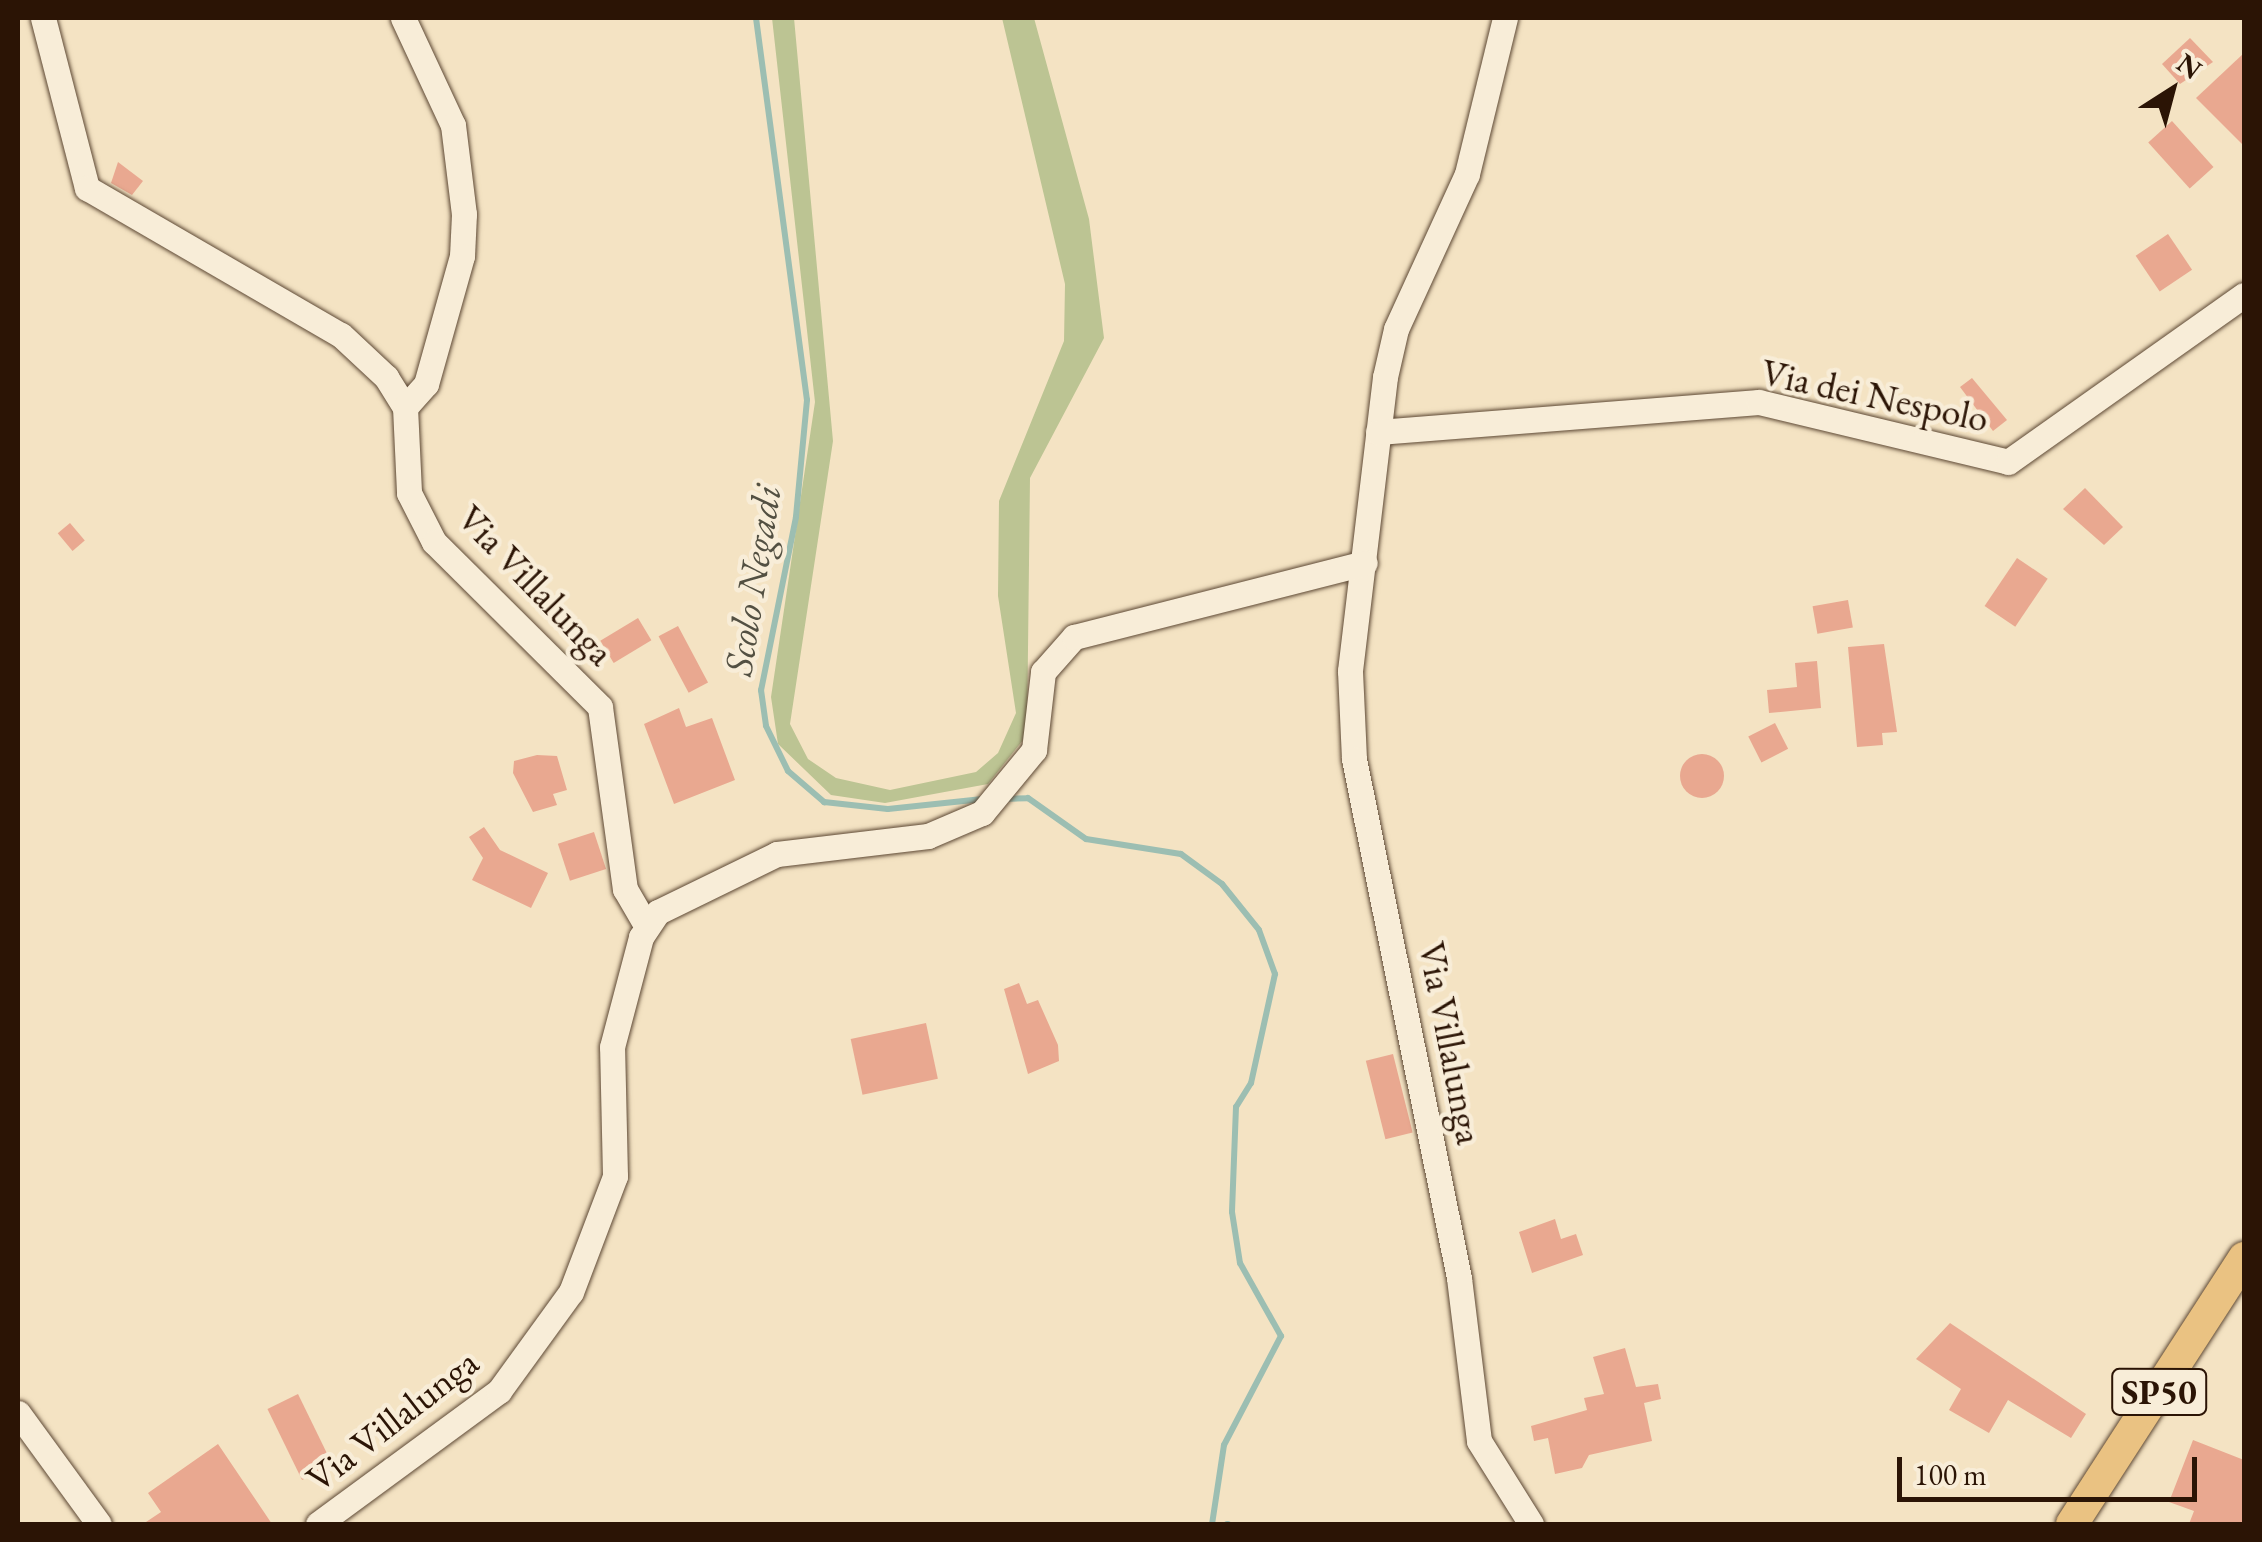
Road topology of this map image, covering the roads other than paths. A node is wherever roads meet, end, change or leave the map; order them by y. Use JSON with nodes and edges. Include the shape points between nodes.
{"nodes":[{"id":1,"x":43,"y":18,"type":"edge"},
{"id":2,"x":403,"y":18,"type":"edge"},
{"id":3,"x":1505,"y":18,"type":"edge"},
{"id":4,"x":2244,"y":295,"type":"edge"},
{"id":5,"x":405,"y":406,"type":"junction"},
{"id":6,"x":1378,"y":432,"type":"junction"},
{"id":7,"x":1366,"y":563,"type":"junction"},
{"id":8,"x":647,"y":928,"type":"junction"},
{"id":9,"x":2244,"y":1258,"type":"edge"},
{"id":10,"x":18,"y":1412,"type":"edge"},
{"id":11,"x":99,"y":1524,"type":"edge"},
{"id":12,"x":318,"y":1524,"type":"edge"},
{"id":13,"x":1531,"y":1524,"type":"edge"},
{"id":14,"x":2072,"y":1524,"type":"edge"}],
"edges":[{"from":1,"to":5,"type":"street","via":[[87,188],[341,335]]},
{"from":2,"to":5,"type":"street","via":[[453,125],[464,182],[462,256],[426,384]]},
{"from":3,"to":6,"type":"street","name":"Via Villalunga","via":[[1466,174],[1396,329]]},
{"from":4,"to":6,"type":"street","name":"Via dei Nespolo","via":[[2008,462],[1758,402]]},
{"from":5,"to":8,"type":"street","name":"Via Villalunga","via":[[409,494],[434,542],[600,707],[625,889]]},
{"from":6,"to":7,"type":"street","name":"Via Villalunga"},
{"from":7,"to":8,"type":"street","via":[[1074,637],[1043,672],[1034,750],[1014,784],[982,814],[928,836],[777,854],[658,912]]},
{"from":7,"to":13,"type":"street","name":"Via Villalunga","via":[[1350,671],[1354,759],[1459,1278],[1479,1441]]},
{"from":8,"to":12,"type":"street","name":"Via Villalunga","via":[[612,1047],[616,1176],[571,1292],[499,1391]]},
{"from":9,"to":14,"type":"main road","number":"SP50"},
{"from":10,"to":11,"type":"street"}]}
